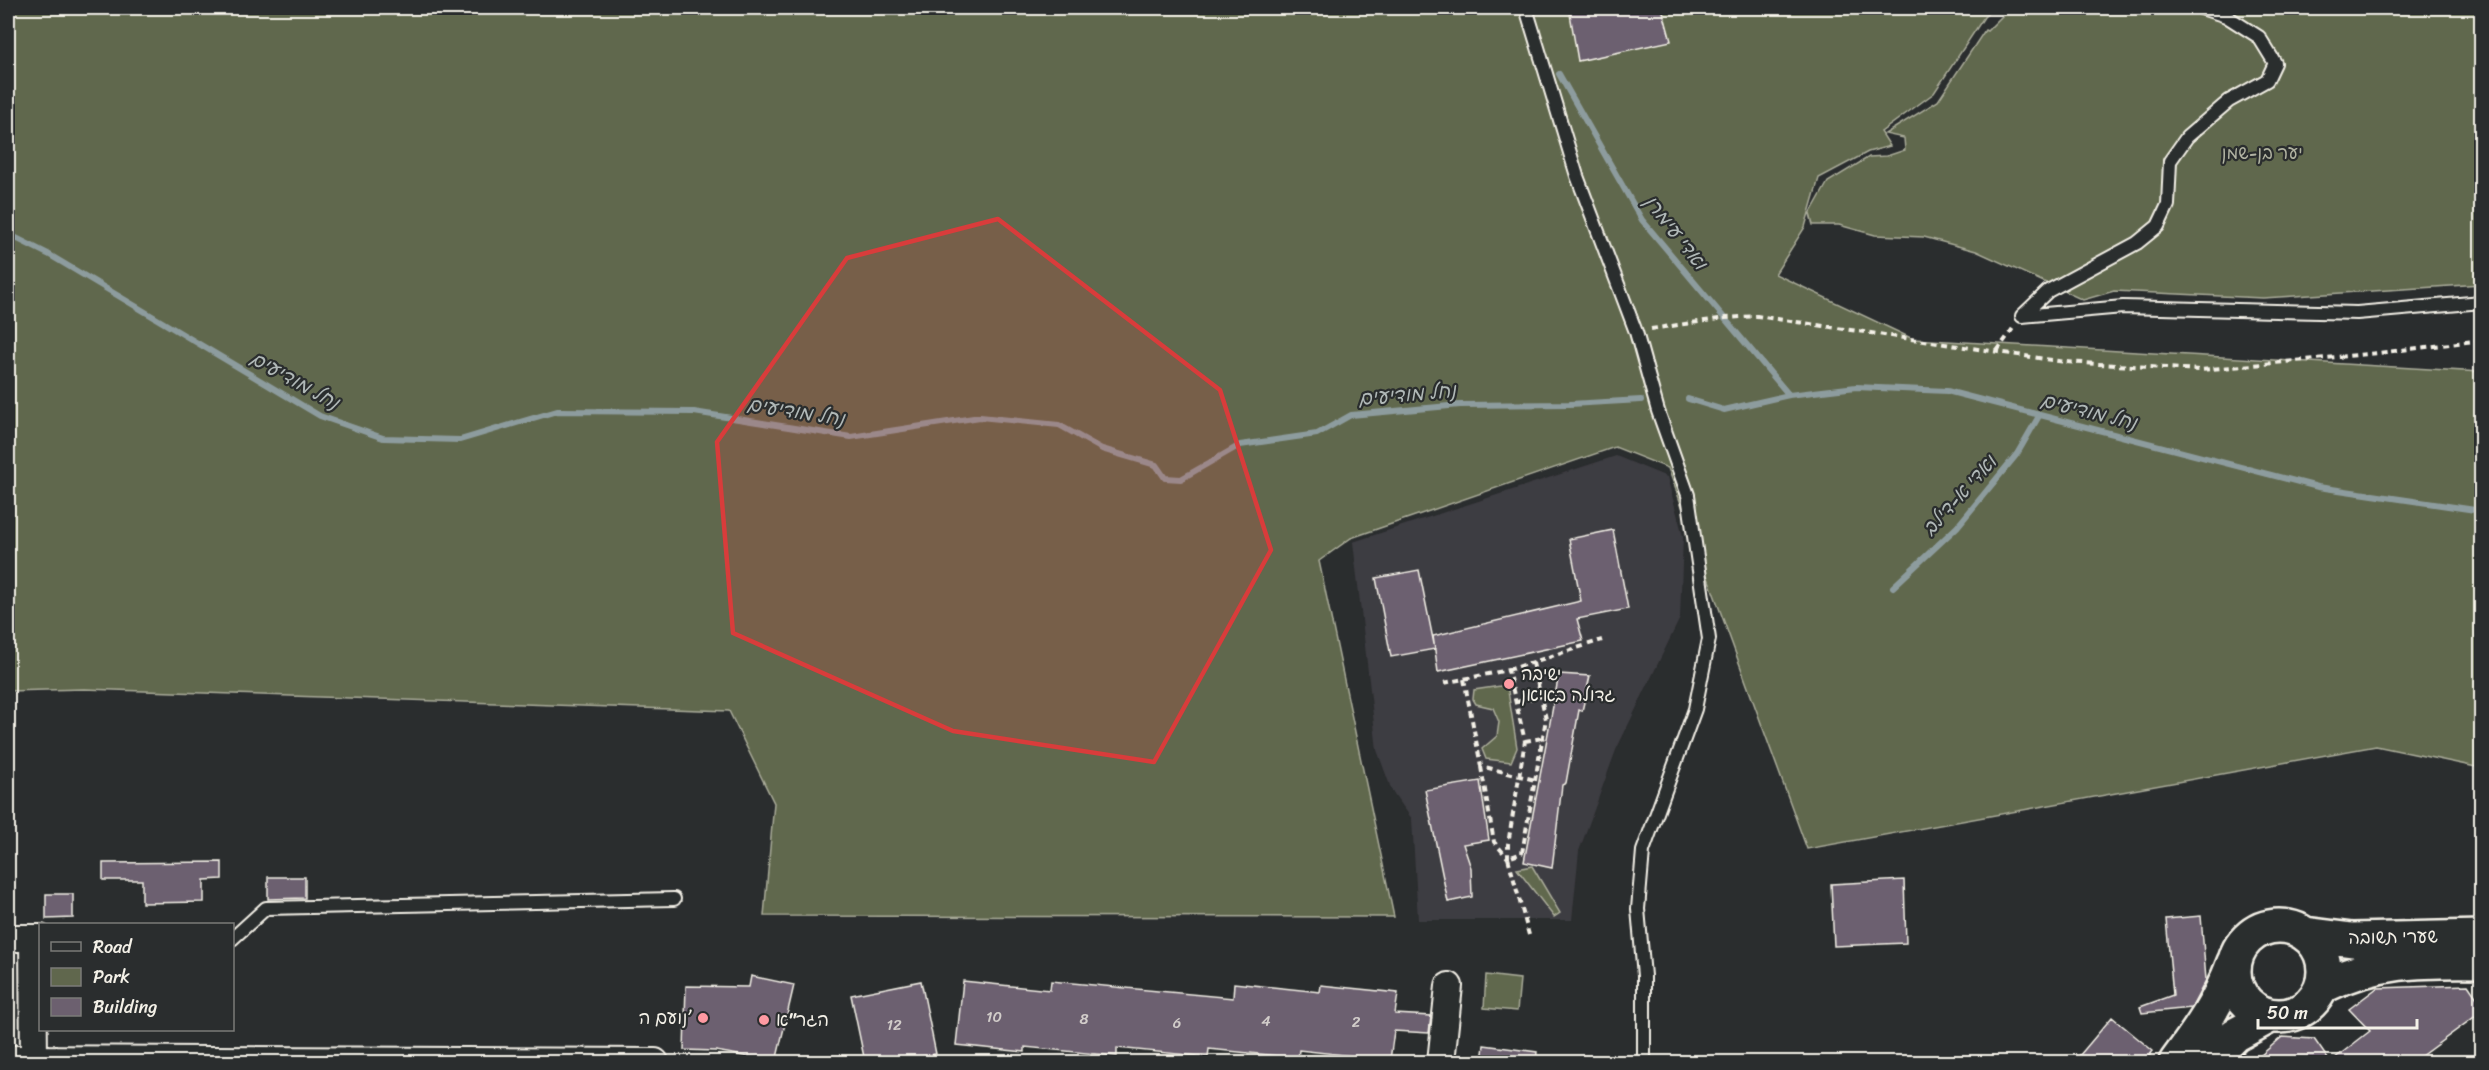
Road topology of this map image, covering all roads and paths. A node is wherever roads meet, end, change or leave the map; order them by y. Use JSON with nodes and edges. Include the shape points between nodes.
{"nodes":[{"id":1,"x":1526,"y":8,"type":"edge"},
{"id":2,"x":2201,"y":8,"type":"edge"},
{"id":3,"x":2481,"y":302,"type":"edge"},
{"id":4,"x":2022,"y":316,"type":"junction"},
{"id":5,"x":1636,"y":332,"type":"junction"},
{"id":6,"x":2481,"y":340,"type":"edge"},
{"id":7,"x":1997,"y":351,"type":"junction"},
{"id":8,"x":1602,"y":640,"type":"dead end"},
{"id":9,"x":1533,"y":663,"type":"junction"},
{"id":10,"x":1508,"y":670,"type":"junction"},
{"id":11,"x":1464,"y":679,"type":"junction"},
{"id":12,"x":1444,"y":683,"type":"dead end"},
{"id":13,"x":1540,"y":696,"type":"junction"},
{"id":14,"x":1517,"y":702,"type":"junction"},
{"id":15,"x":1542,"y":738,"type":"junction"},
{"id":16,"x":1525,"y":741,"type":"junction"},
{"id":17,"x":1481,"y":766,"type":"junction"},
{"id":18,"x":1519,"y":776,"type":"junction"},
{"id":19,"x":1535,"y":780,"type":"junction"},
{"id":20,"x":1508,"y":858,"type":"junction"},
{"id":21,"x":674,"y":899,"type":"dead end"},
{"id":22,"x":2305,"y":934,"type":"junction"},
{"id":23,"x":1529,"y":935,"type":"dead end"},
{"id":24,"x":234,"y":937,"type":"edge"},
{"id":25,"x":2481,"y":937,"type":"edge"},
{"id":26,"x":27,"y":938,"type":"edge"},
{"id":27,"x":2481,"y":961,"type":"edge"},
{"id":28,"x":2234,"y":962,"type":"junction"},
{"id":29,"x":1449,"y":986,"type":"dead end"},
{"id":30,"x":2321,"y":987,"type":"junction"},
{"id":31,"x":2270,"y":1016,"type":"junction"},
{"id":32,"x":8,"y":1059,"type":"edge"},
{"id":33,"x":34,"y":1060,"type":"edge"},
{"id":34,"x":198,"y":1061,"type":"edge"},
{"id":35,"x":655,"y":1062,"type":"edge"},
{"id":36,"x":1441,"y":1062,"type":"edge"},
{"id":37,"x":1644,"y":1062,"type":"edge"},
{"id":38,"x":2176,"y":1062,"type":"edge"},
{"id":39,"x":2208,"y":1062,"type":"edge"}],
"edges":[{"from":1,"to":5,"type":"lane","via":[[1577,176]]},
{"from":2,"to":4,"type":"lane","via":[[2226,16],[2259,37],[2275,63],[2267,80],[2229,101],[2187,137],[2170,161],[2168,205],[2158,226],[2136,243],[2048,291]]},
{"from":3,"to":4,"type":"lane","via":[[2357,314],[2123,307]]},
{"from":4,"to":7,"type":"path"},
{"from":5,"to":7,"type":"path","via":[[1757,316]]},
{"from":5,"to":37,"type":"lane","via":[[1658,411],[1688,495],[1709,639],[1695,709],[1643,851],[1638,909],[1644,976]]},
{"from":6,"to":7,"type":"path","via":[[2200,370],[2101,366]]},
{"from":8,"to":9,"type":"path"},
{"from":9,"to":10,"type":"path"},
{"from":9,"to":13,"type":"path"},
{"from":10,"to":11,"type":"path"},
{"from":10,"to":14,"type":"path"},
{"from":11,"to":12,"type":"path"},
{"from":11,"to":17,"type":"path"},
{"from":13,"to":14,"type":"path"},
{"from":13,"to":15,"type":"path","via":[[1546,719]]},
{"from":14,"to":16,"type":"path"},
{"from":15,"to":16,"type":"path"},
{"from":15,"to":19,"type":"path"},
{"from":16,"to":18,"type":"path"},
{"from":17,"to":18,"type":"path"},
{"from":17,"to":20,"type":"path","via":[[1494,842]]},
{"from":18,"to":19,"type":"path"},
{"from":18,"to":20,"type":"path"},
{"from":19,"to":20,"type":"path","via":[[1522,853]]},
{"from":20,"to":23,"type":"path"},
{"from":21,"to":24,"type":"lane","via":[[266,908]]},
{"from":22,"to":25,"type":"street","name":"שערי תשובה","via":[[2352,940]]},
{"from":22,"to":28,"type":"street","via":[[2288,927],[2262,930],[2241,946]]},
{"from":22,"to":30,"type":"street","via":[[2317,946],[2324,963]]},
{"from":26,"to":33,"type":"street"},
{"from":27,"to":30,"type":"street","name":"שערי תשובה","via":[[2394,962]]},
{"from":28,"to":31,"type":"street","via":[[2234,980],[2241,996],[2253,1009]]},
{"from":28,"to":38,"type":"street","via":[[2210,1016]]},
{"from":29,"to":36,"type":"street"},
{"from":30,"to":31,"type":"street","via":[[2304,1009],[2288,1016]]},
{"from":31,"to":39,"type":"street","via":[[2235,1035]]},
{"from":32,"to":33,"type":"street"},
{"from":33,"to":34,"type":"street"},
{"from":34,"to":35,"type":"street"}]}
